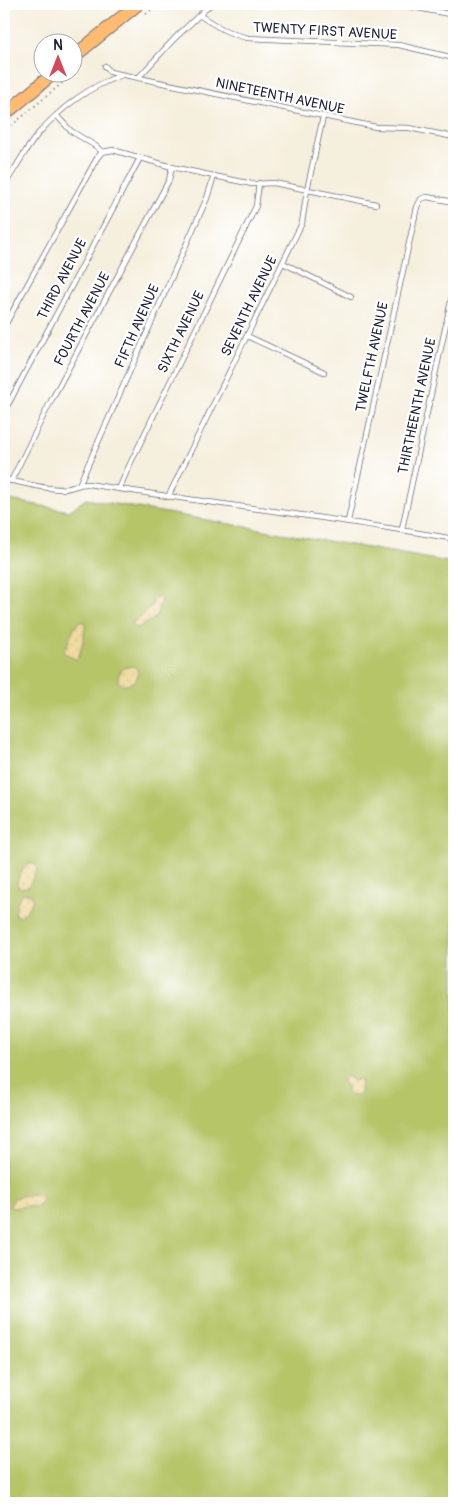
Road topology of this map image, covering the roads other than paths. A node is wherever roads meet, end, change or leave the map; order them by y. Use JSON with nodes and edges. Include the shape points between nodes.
{"nodes":[{"id":1,"x":211,"y":4,"type":"edge"},
{"id":2,"x":398,"y":4,"type":"edge"},
{"id":3,"x":141,"y":10,"type":"edge"},
{"id":4,"x":200,"y":15,"type":"junction"},
{"id":5,"x":454,"y":16,"type":"edge"},
{"id":6,"x":82,"y":58,"type":"edge"},
{"id":7,"x":454,"y":58,"type":"edge"},
{"id":8,"x":105,"y":66,"type":"dead end"},
{"id":9,"x":123,"y":75,"type":"junction"},
{"id":10,"x":138,"y":78,"type":"junction"},
{"id":11,"x":43,"y":82,"type":"edge"},
{"id":12,"x":4,"y":115,"type":"edge"},
{"id":13,"x":57,"y":116,"type":"junction"},
{"id":14,"x":323,"y":117,"type":"junction"},
{"id":15,"x":454,"y":137,"type":"edge"},
{"id":16,"x":102,"y":152,"type":"junction"},
{"id":17,"x":140,"y":158,"type":"junction"},
{"id":18,"x":172,"y":167,"type":"junction"},
{"id":19,"x":214,"y":176,"type":"junction"},
{"id":20,"x":258,"y":183,"type":"junction"},
{"id":21,"x":4,"y":186,"type":"edge"},
{"id":22,"x":307,"y":190,"type":"junction"},
{"id":23,"x":454,"y":202,"type":"edge"},
{"id":24,"x":376,"y":204,"type":"dead end"},
{"id":25,"x":283,"y":263,"type":"junction"},
{"id":26,"x":454,"y":287,"type":"edge"},
{"id":27,"x":351,"y":297,"type":"dead end"},
{"id":28,"x":4,"y":327,"type":"edge"},
{"id":29,"x":246,"y":336,"type":"junction"},
{"id":30,"x":324,"y":372,"type":"dead end"},
{"id":31,"x":4,"y":412,"type":"edge"},
{"id":32,"x":4,"y":479,"type":"edge"},
{"id":33,"x":11,"y":481,"type":"junction"},
{"id":34,"x":79,"y":485,"type":"junction"},
{"id":35,"x":119,"y":489,"type":"junction"},
{"id":36,"x":168,"y":497,"type":"junction"},
{"id":37,"x":348,"y":521,"type":"junction"},
{"id":38,"x":402,"y":529,"type":"junction"},
{"id":39,"x":454,"y":539,"type":"edge"}],
"edges":[{"from":1,"to":4,"type":"lane"},
{"from":2,"to":5,"type":"lane"},
{"from":3,"to":6,"type":"main road"},
{"from":4,"to":7,"type":"lane","name":"TWENTY FIRST AVENUE","via":[[221,30],[248,38],[399,46]]},
{"from":4,"to":10,"type":"lane","via":[[159,53]]},
{"from":8,"to":9,"type":"lane","name":"NINETEENTH AVENUE","via":[[110,72]]},
{"from":9,"to":10,"type":"lane","name":"NINETEENTH AVENUE"},
{"from":9,"to":13,"type":"lane","via":[[90,89]]},
{"from":10,"to":14,"type":"lane","name":"NINETEENTH AVENUE"},
{"from":11,"to":12,"type":"main road"},
{"from":13,"to":16,"type":"lane","via":[[71,131]]},
{"from":13,"to":21,"type":"lane","via":[[37,135]]},
{"from":14,"to":15,"type":"lane","name":"NINETEENTH AVENUE"},
{"from":14,"to":22,"type":"lane","name":"SEVENTH AVENUE"},
{"from":16,"to":17,"type":"lane","via":[[113,150]]},
{"from":16,"to":28,"type":"lane"},
{"from":17,"to":18,"type":"lane"},
{"from":17,"to":31,"type":"lane","name":"THIRD AVENUE"},
{"from":18,"to":19,"type":"lane"},
{"from":18,"to":33,"type":"lane","name":"FOURTH AVENUE","via":[[169,180]]},
{"from":19,"to":20,"type":"lane"},
{"from":19,"to":34,"type":"lane","name":"FIFTH AVENUE"},
{"from":20,"to":22,"type":"lane"},
{"from":20,"to":35,"type":"lane","name":"SIXTH AVENUE","via":[[256,206]]},
{"from":22,"to":24,"type":"lane"},
{"from":22,"to":25,"type":"lane","name":"SEVENTH AVENUE","via":[[302,223]]},
{"from":23,"to":37,"type":"lane","name":"TWELFTH AVENUE","via":[[428,197],[421,199],[416,207]]},
{"from":25,"to":27,"type":"lane"},
{"from":25,"to":29,"type":"lane","name":"SEVENTH AVENUE"},
{"from":26,"to":38,"type":"lane","name":"THIRTHEENTH AVENUE"},
{"from":29,"to":30,"type":"lane"},
{"from":29,"to":36,"type":"lane","name":"SEVENTH AVENUE"},
{"from":32,"to":33,"type":"lane"},
{"from":33,"to":34,"type":"lane","via":[[58,489]]},
{"from":34,"to":35,"type":"lane"},
{"from":35,"to":36,"type":"lane"},
{"from":36,"to":37,"type":"lane"},
{"from":37,"to":38,"type":"lane"},
{"from":38,"to":39,"type":"lane"}]}
